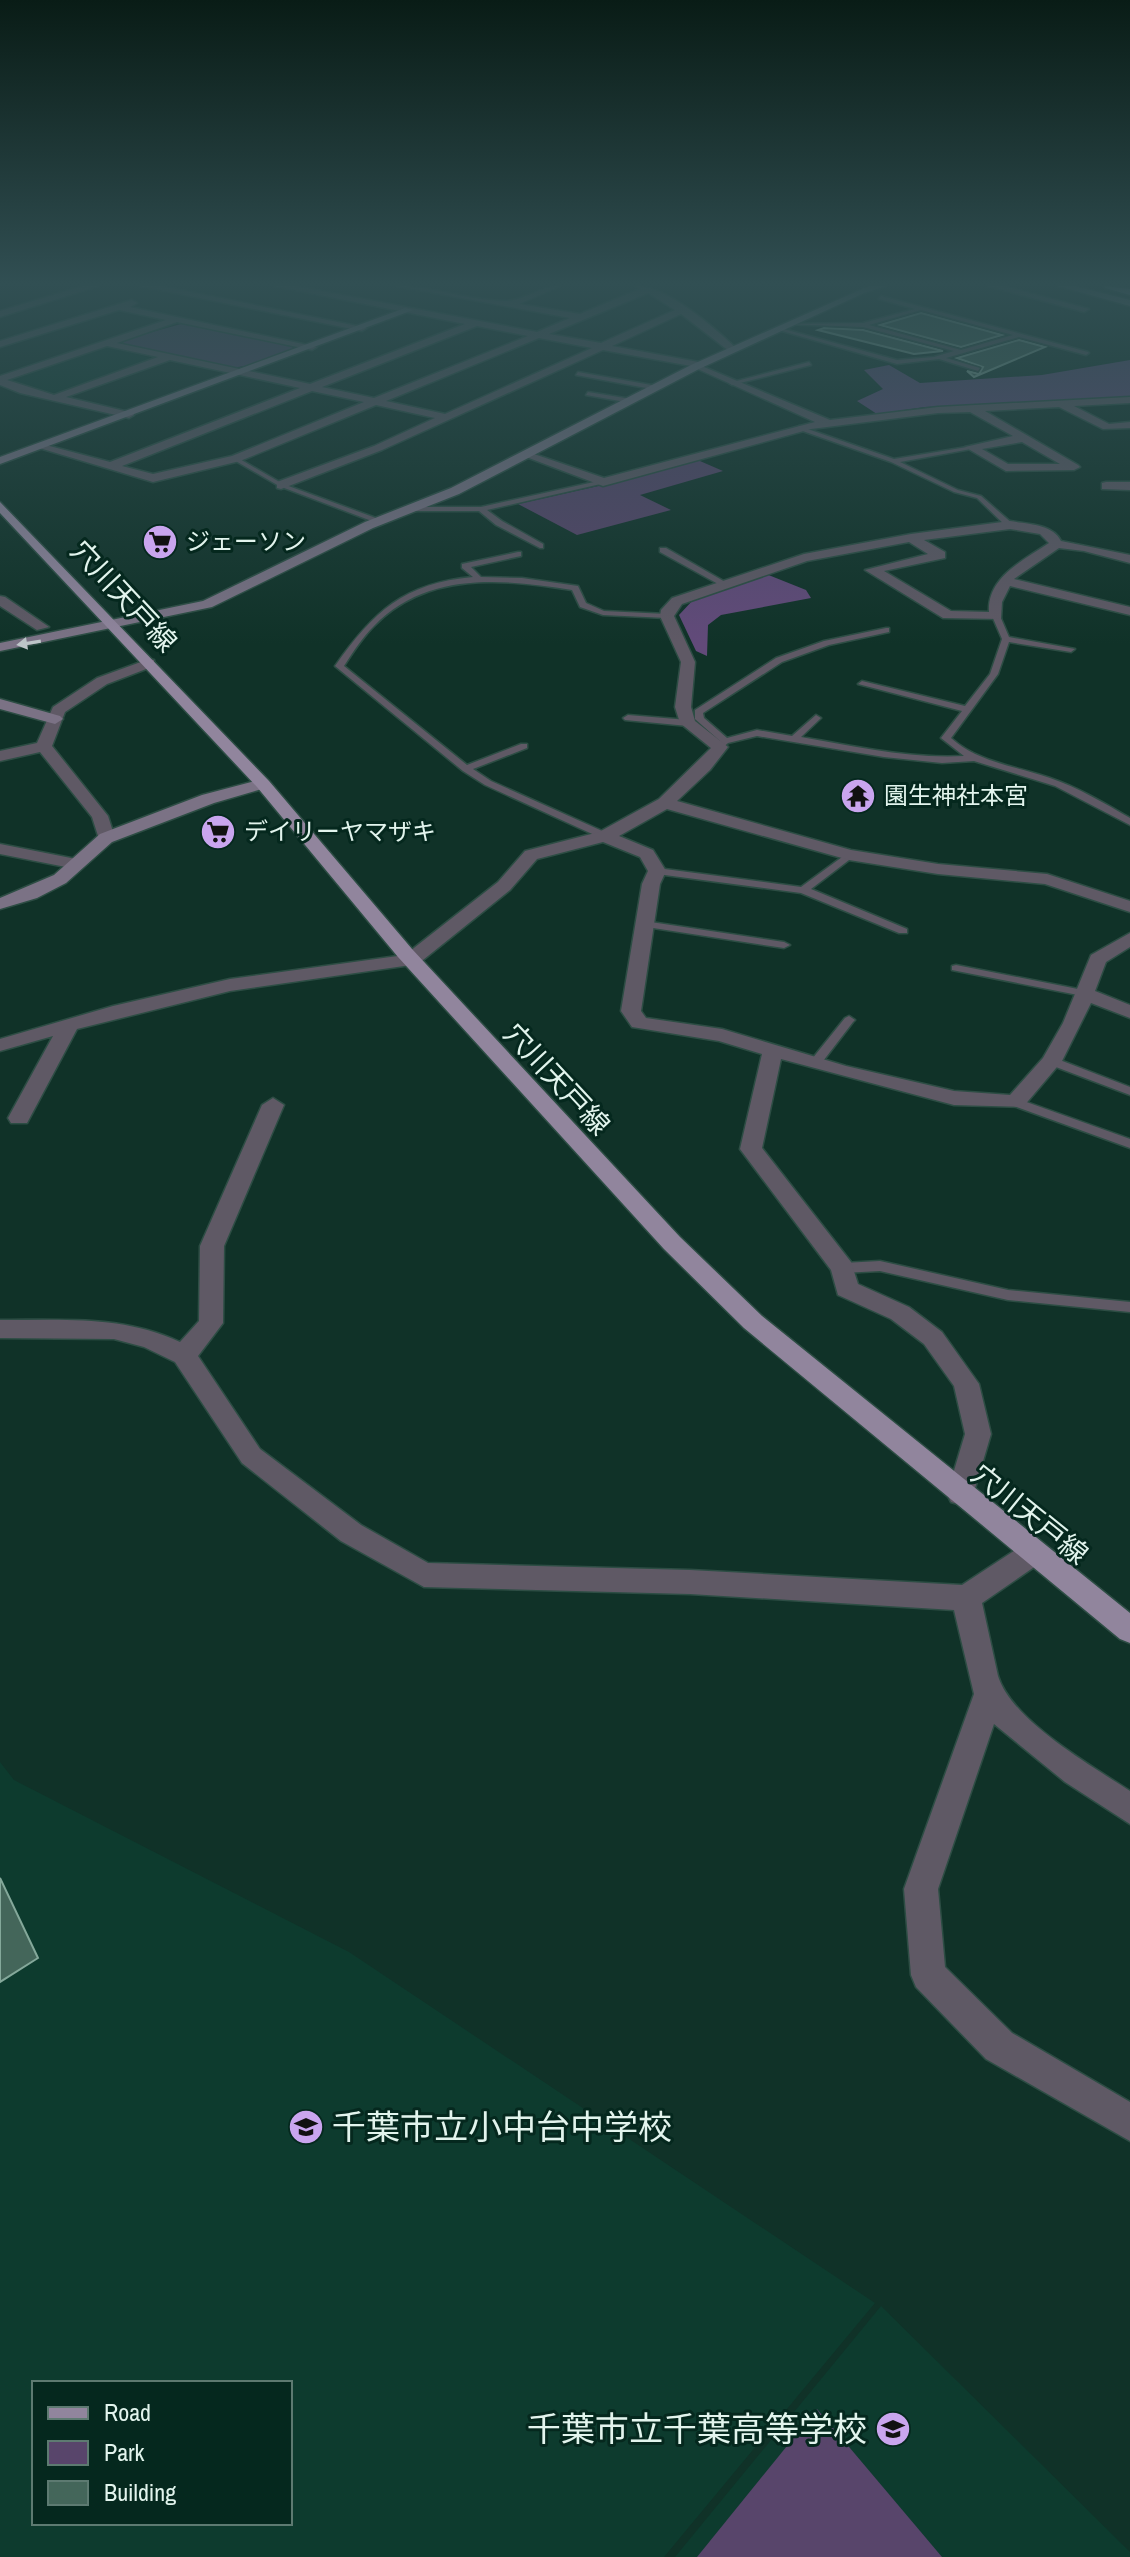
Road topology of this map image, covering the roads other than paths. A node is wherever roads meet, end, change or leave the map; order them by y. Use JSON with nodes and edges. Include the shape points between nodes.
{"nodes":[{"id":1,"x":87,"y":405,"type":"edge"},
{"id":2,"x":155,"y":405,"type":"edge"},
{"id":3,"x":267,"y":405,"type":"edge"},
{"id":4,"x":369,"y":405,"type":"edge"},
{"id":5,"x":392,"y":405,"type":"edge"},
{"id":6,"x":471,"y":405,"type":"edge"},
{"id":7,"x":623,"y":405,"type":"edge"},
{"id":8,"x":785,"y":405,"type":"edge"},
{"id":9,"x":1019,"y":405,"type":"edge"},
{"id":10,"x":1065,"y":405,"type":"edge"},
{"id":11,"x":972,"y":408,"type":"junction"},
{"id":12,"x":129,"y":415,"type":"junction"},
{"id":13,"x":445,"y":417,"type":"junction"},
{"id":14,"x":829,"y":424,"type":"junction"},
{"id":15,"x":1130,"y":425,"type":"edge"},
{"id":16,"x":799,"y":428,"type":"junction"},
{"id":17,"x":1024,"y":438,"type":"junction"},
{"id":18,"x":42,"y":447,"type":"junction"},
{"id":19,"x":971,"y":447,"type":"junction"},
{"id":20,"x":527,"y":455,"type":"junction"},
{"id":21,"x":236,"y":459,"type":"junction"},
{"id":22,"x":0,"y":461,"type":"edge"},
{"id":23,"x":893,"y":461,"type":"junction"},
{"id":24,"x":111,"y":466,"type":"junction"},
{"id":25,"x":603,"y":482,"type":"junction"},
{"id":26,"x":281,"y":485,"type":"junction"},
{"id":27,"x":1106,"y":486,"type":"dead end"},
{"id":28,"x":1130,"y":486,"type":"edge"},
{"id":29,"x":0,"y":506,"type":"edge"},
{"id":30,"x":410,"y":509,"type":"junction"},
{"id":31,"x":481,"y":509,"type":"junction"},
{"id":32,"x":380,"y":521,"type":"junction"},
{"id":33,"x":1010,"y":525,"type":"junction"},
{"id":34,"x":911,"y":538,"type":"junction"},
{"id":35,"x":1056,"y":544,"type":"junction"},
{"id":36,"x":540,"y":546,"type":"dead end"},
{"id":37,"x":663,"y":550,"type":"dead end"},
{"id":38,"x":518,"y":554,"type":"dead end"},
{"id":39,"x":1130,"y":559,"type":"edge"},
{"id":40,"x":477,"y":577,"type":"junction"},
{"id":41,"x":1005,"y":581,"type":"junction"},
{"id":42,"x":723,"y":583,"type":"junction"},
{"id":43,"x":0,"y":600,"type":"edge"},
{"id":44,"x":1128,"y":609,"type":"edge"},
{"id":45,"x":667,"y":616,"type":"junction"},
{"id":46,"x":996,"y":616,"type":"junction"},
{"id":47,"x":111,"y":623,"type":"junction"},
{"id":48,"x":42,"y":627,"type":"junction"},
{"id":49,"x":886,"y":630,"type":"dead end"},
{"id":50,"x":0,"y":632,"type":"edge"},
{"id":51,"x":1006,"y":639,"type":"junction"},
{"id":52,"x":0,"y":647,"type":"edge"},
{"id":53,"x":1071,"y":649,"type":"dead end"},
{"id":54,"x":149,"y":663,"type":"junction"},
{"id":55,"x":862,"y":684,"type":"dead end"},
{"id":56,"x":0,"y":704,"type":"edge"},
{"id":57,"x":966,"y":709,"type":"junction"},
{"id":58,"x":628,"y":718,"type":"dead end"},
{"id":59,"x":816,"y":718,"type":"dead end"},
{"id":60,"x":55,"y":719,"type":"junction"},
{"id":61,"x":688,"y":723,"type":"junction"},
{"id":62,"x":795,"y":738,"type":"junction"},
{"id":63,"x":723,"y":744,"type":"junction"},
{"id":64,"x":44,"y":746,"type":"junction"},
{"id":65,"x":524,"y":746,"type":"dead end"},
{"id":66,"x":0,"y":756,"type":"edge"},
{"id":67,"x":975,"y":758,"type":"junction"},
{"id":68,"x":466,"y":769,"type":"junction"},
{"id":69,"x":263,"y":784,"type":"junction"},
{"id":70,"x":665,"y":803,"type":"junction"},
{"id":71,"x":1130,"y":822,"type":"edge"},
{"id":72,"x":605,"y":836,"type":"junction"},
{"id":73,"x":106,"y":838,"type":"junction"},
{"id":74,"x":0,"y":849,"type":"edge"},
{"id":75,"x":849,"y":855,"type":"junction"},
{"id":76,"x":76,"y":864,"type":"junction"},
{"id":77,"x":657,"y":871,"type":"junction"},
{"id":78,"x":803,"y":890,"type":"junction"},
{"id":79,"x":1,"y":903,"type":"edge"},
{"id":80,"x":1130,"y":907,"type":"edge"},
{"id":81,"x":644,"y":924,"type":"junction"},
{"id":82,"x":903,"y":931,"type":"dead end"},
{"id":83,"x":1130,"y":939,"type":"edge"},
{"id":84,"x":784,"y":945,"type":"dead end"},
{"id":85,"x":411,"y":960,"type":"junction"},
{"id":86,"x":956,"y":968,"type":"dead end"},
{"id":87,"x":1083,"y":993,"type":"junction"},
{"id":88,"x":1130,"y":1012,"type":"edge"},
{"id":89,"x":849,"y":1020,"type":"dead end"},
{"id":90,"x":69,"y":1025,"type":"junction"},
{"id":91,"x":0,"y":1045,"type":"edge"},
{"id":92,"x":773,"y":1049,"type":"junction"},
{"id":93,"x":1052,"y":1061,"type":"junction"},
{"id":94,"x":816,"y":1062,"type":"junction"},
{"id":95,"x":1130,"y":1091,"type":"edge"},
{"id":96,"x":1015,"y":1102,"type":"junction"},
{"id":97,"x":273,"y":1105,"type":"dead end"},
{"id":98,"x":19,"y":1118,"type":"dead end"},
{"id":99,"x":1130,"y":1144,"type":"edge"},
{"id":100,"x":843,"y":1268,"type":"junction"},
{"id":101,"x":1130,"y":1307,"type":"edge"},
{"id":102,"x":0,"y":1329,"type":"edge"},
{"id":103,"x":184,"y":1355,"type":"junction"},
{"id":104,"x":961,"y":1494,"type":"junction"},
{"id":105,"x":1033,"y":1553,"type":"junction"},
{"id":106,"x":966,"y":1598,"type":"junction"},
{"id":107,"x":1130,"y":1630,"type":"edge"},
{"id":108,"x":989,"y":1695,"type":"junction"},
{"id":109,"x":1130,"y":1809,"type":"edge"},
{"id":110,"x":1130,"y":2123,"type":"edge"}],
"edges":[{"from":1,"to":12,"type":"street"},
{"from":2,"to":12,"type":"street"},
{"from":3,"to":24,"type":"street"},
{"from":4,"to":21,"type":"street"},
{"from":5,"to":13,"type":"street"},
{"from":6,"to":13,"type":"street"},
{"from":7,"to":20,"type":"street"},
{"from":8,"to":14,"type":"street"},
{"from":9,"to":11,"type":"street"},
{"from":10,"to":15,"type":"street","via":[[1107,427]]},
{"from":11,"to":14,"type":"street"},
{"from":11,"to":17,"type":"street"},
{"from":12,"to":18,"type":"street"},
{"from":13,"to":26,"type":"street"},
{"from":14,"to":16,"type":"street"},
{"from":16,"to":23,"type":"lane"},
{"from":16,"to":25,"type":"street"},
{"from":17,"to":19,"type":"street"},
{"from":17,"to":19,"type":"street","via":[[1074,467],[1006,468]]},
{"from":18,"to":22,"type":"street"},
{"from":18,"to":24,"type":"street"},
{"from":19,"to":23,"type":"lane"},
{"from":20,"to":25,"type":"street"},
{"from":20,"to":30,"type":"street"},
{"from":21,"to":24,"type":"street","via":[[153,478]]},
{"from":21,"to":26,"type":"lane"},
{"from":23,"to":33,"type":"lane","via":[[979,497]]},
{"from":25,"to":31,"type":"lane"},
{"from":26,"to":32,"type":"lane"},
{"from":27,"to":28,"type":"street"},
{"from":29,"to":47,"type":"main road","name":"穴川天戸線"},
{"from":30,"to":31,"type":"lane"},
{"from":30,"to":32,"type":"street"},
{"from":31,"to":36,"type":"lane"},
{"from":32,"to":47,"type":"street","via":[[207,604]]},
{"from":33,"to":34,"type":"street"},
{"from":33,"to":35,"type":"street","via":[[1044,531]]},
{"from":34,"to":42,"type":"street","via":[[804,558]]},
{"from":34,"to":46,"type":"street","via":[[940,555],[872,570],[948,615]]},
{"from":35,"to":39,"type":"street"},
{"from":35,"to":41,"type":"street"},
{"from":37,"to":42,"type":"lane"},
{"from":38,"to":40,"type":"lane","via":[[465,566]]},
{"from":40,"to":45,"type":"lane","via":[[575,588],[583,605],[603,613]]},
{"from":40,"to":68,"type":"lane","via":[[433,586],[400,603],[374,621],[339,666]]},
{"from":41,"to":44,"type":"street"},
{"from":41,"to":46,"type":"street","via":[[995,602]]},
{"from":42,"to":45,"type":"street","via":[[677,601]]},
{"from":43,"to":48,"type":"street"},
{"from":45,"to":61,"type":"street","via":[[688,662],[683,707]]},
{"from":46,"to":51,"type":"lane"},
{"from":47,"to":48,"type":"street"},
{"from":47,"to":52,"type":"street","one_way":true},
{"from":47,"to":54,"type":"main road","name":"穴川天戸線"},
{"from":48,"to":50,"type":"street"},
{"from":49,"to":63,"type":"lane","via":[[779,660],[698,712]]},
{"from":51,"to":53,"type":"lane"},
{"from":51,"to":57,"type":"lane","via":[[994,674]]},
{"from":54,"to":60,"type":"street","via":[[102,681],[58,710]]},
{"from":54,"to":69,"type":"main road","name":"穴川天戸線"},
{"from":55,"to":57,"type":"lane"},
{"from":56,"to":60,"type":"street"},
{"from":57,"to":67,"type":"lane","via":[[946,738]]},
{"from":58,"to":61,"type":"lane"},
{"from":59,"to":62,"type":"lane"},
{"from":60,"to":64,"type":"street"},
{"from":61,"to":63,"type":"street"},
{"from":62,"to":63,"type":"lane","via":[[757,733]]},
{"from":62,"to":67,"type":"lane","via":[[884,754]]},
{"from":63,"to":70,"type":"street"},
{"from":64,"to":66,"type":"street"},
{"from":64,"to":73,"type":"street","via":[[100,816]]},
{"from":65,"to":68,"type":"lane"},
{"from":67,"to":71,"type":"lane","via":[[1048,780]]},
{"from":68,"to":72,"type":"lane"},
{"from":69,"to":73,"type":"street"},
{"from":69,"to":85,"type":"main road","name":"穴川天戸線"},
{"from":70,"to":72,"type":"street"},
{"from":70,"to":75,"type":"street"},
{"from":72,"to":77,"type":"street","via":[[647,854]]},
{"from":72,"to":85,"type":"street","via":[[531,855],[504,886]]},
{"from":73,"to":76,"type":"street"},
{"from":74,"to":76,"type":"street"},
{"from":75,"to":78,"type":"lane"},
{"from":75,"to":80,"type":"street","via":[[1047,879]]},
{"from":76,"to":79,"type":"street","via":[[60,879]]},
{"from":77,"to":78,"type":"lane"},
{"from":77,"to":81,"type":"street"},
{"from":78,"to":82,"type":"lane"},
{"from":81,"to":84,"type":"lane"},
{"from":81,"to":92,"type":"street","via":[[631,1011],[639,1023],[722,1035]]},
{"from":83,"to":87,"type":"street","via":[[1098,959]]},
{"from":85,"to":90,"type":"street","via":[[230,985]]},
{"from":85,"to":104,"type":"main road","name":"穴川天戸線","via":[[692,1263],[753,1322]]},
{"from":86,"to":87,"type":"lane"},
{"from":87,"to":88,"type":"street"},
{"from":87,"to":93,"type":"street"},
{"from":89,"to":94,"type":"lane"},
{"from":90,"to":91,"type":"street"},
{"from":90,"to":98,"type":"street"},
{"from":92,"to":94,"type":"street"},
{"from":92,"to":100,"type":"street","via":[[751,1149]]},
{"from":93,"to":95,"type":"lane"},
{"from":93,"to":96,"type":"street"},
{"from":94,"to":96,"type":"street","via":[[954,1098]]},
{"from":96,"to":99,"type":"lane"},
{"from":97,"to":103,"type":"street","via":[[212,1246],[211,1323]]},
{"from":100,"to":101,"type":"lane","via":[[880,1266],[1008,1295]]},
{"from":100,"to":104,"type":"street","via":[[847,1289],[900,1313],[933,1338],[966,1384],[978,1434]]},
{"from":102,"to":103,"type":"street","via":[[114,1330]]},
{"from":103,"to":106,"type":"street","via":[[251,1456],[351,1533],[424,1575],[690,1582]]},
{"from":104,"to":105,"type":"main road","name":"穴川天戸線"},
{"from":105,"to":106,"type":"street"},
{"from":105,"to":107,"type":"main road","name":"穴川天戸線"},
{"from":106,"to":108,"type":"street"},
{"from":108,"to":109,"type":"street","via":[[1074,1771]]},
{"from":108,"to":110,"type":"street","via":[[921,1889],[928,1975],[999,2046]]}]}
